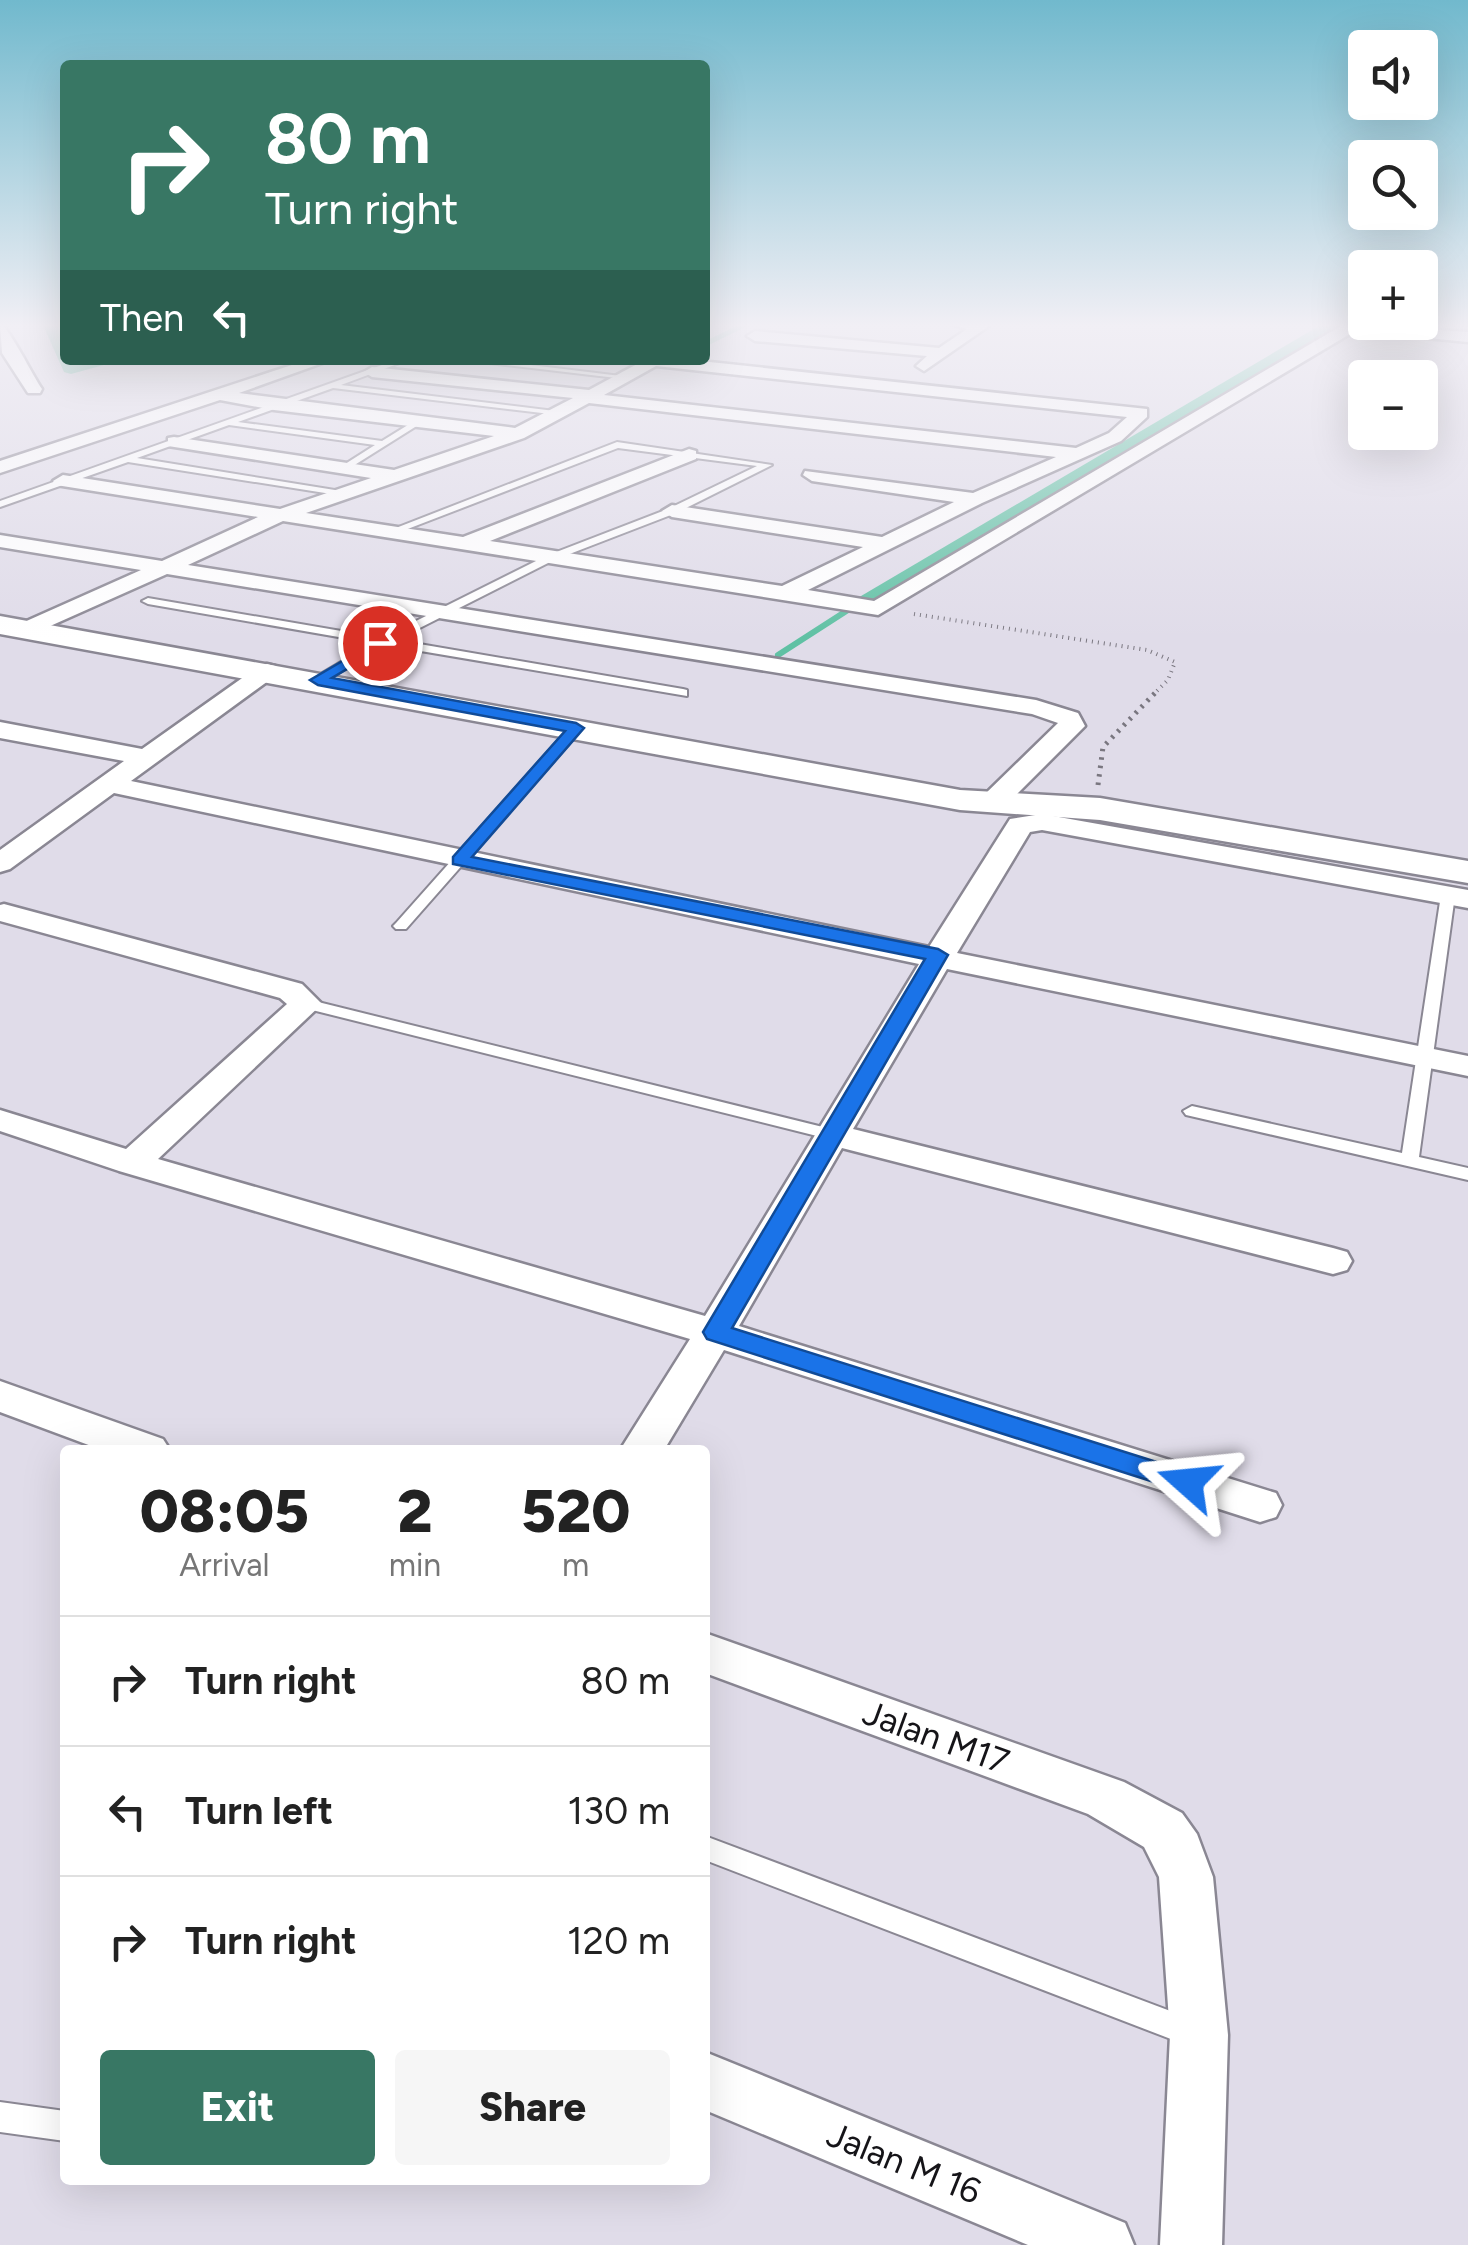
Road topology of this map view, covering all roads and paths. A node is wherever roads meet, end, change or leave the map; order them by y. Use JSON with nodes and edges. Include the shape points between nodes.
{"nodes":[{"id":1,"x":119,"y":428,"type":"edge"},
{"id":2,"x":214,"y":428,"type":"edge"},
{"id":3,"x":263,"y":428,"type":"edge"},
{"id":4,"x":410,"y":428,"type":"edge"},
{"id":5,"x":467,"y":428,"type":"edge"},
{"id":6,"x":530,"y":428,"type":"edge"},
{"id":7,"x":852,"y":428,"type":"edge"},
{"id":8,"x":1126,"y":428,"type":"edge"},
{"id":9,"x":1181,"y":428,"type":"edge"},
{"id":10,"x":518,"y":434,"type":"junction"},
{"id":11,"x":174,"y":442,"type":"junction"},
{"id":12,"x":0,"y":443,"type":"edge"},
{"id":13,"x":384,"y":444,"type":"junction"},
{"id":14,"x":40,"y":454,"type":"junction"},
{"id":15,"x":1078,"y":454,"type":"junction"},
{"id":16,"x":689,"y":455,"type":"junction"},
{"id":17,"x":125,"y":460,"type":"junction"},
{"id":18,"x":0,"y":467,"type":"edge"},
{"id":19,"x":345,"y":468,"type":"junction"},
{"id":20,"x":812,"y":475,"type":"dead end"},
{"id":21,"x":395,"y":476,"type":"junction"},
{"id":22,"x":62,"y":482,"type":"junction"},
{"id":23,"x":341,"y":494,"type":"junction"},
{"id":24,"x":975,"y":499,"type":"junction"},
{"id":25,"x":0,"y":504,"type":"edge"},
{"id":26,"x":672,"y":511,"type":"junction"},
{"id":27,"x":278,"y":516,"type":"junction"},
{"id":28,"x":388,"y":533,"type":"junction"},
{"id":29,"x":0,"y":541,"type":"edge"},
{"id":30,"x":885,"y":544,"type":"junction"},
{"id":31,"x":464,"y":545,"type":"junction"},
{"id":32,"x":550,"y":558,"type":"junction"},
{"id":33,"x":166,"y":567,"type":"junction"},
{"id":34,"x":788,"y":592,"type":"junction"},
{"id":35,"x":148,"y":601,"type":"dead end"},
{"id":36,"x":878,"y":608,"type":"junction"},
{"id":37,"x":443,"y":611,"type":"junction"},
{"id":38,"x":15,"y":627,"type":"edge"},
{"id":39,"x":380,"y":643,"type":"junction"},
{"id":40,"x":267,"y":671,"type":"junction"},
{"id":41,"x":318,"y":680,"type":"junction"},
{"id":42,"x":684,"y":693,"type":"dead end"},
{"id":43,"x":576,"y":728,"type":"junction"},
{"id":44,"x":0,"y":730,"type":"edge"},
{"id":45,"x":147,"y":758,"type":"junction"},
{"id":46,"x":112,"y":785,"type":"junction"},
{"id":47,"x":992,"y":804,"type":"junction"},
{"id":48,"x":1100,"y":809,"type":"junction"},
{"id":49,"x":460,"y":860,"type":"junction"},
{"id":50,"x":0,"y":863,"type":"edge"},
{"id":51,"x":1463,"y":882,"type":"edge"},
{"id":52,"x":4,"y":914,"type":"dead end"},
{"id":53,"x":401,"y":926,"type":"dead end"},
{"id":54,"x":938,"y":955,"type":"junction"},
{"id":55,"x":306,"y":1004,"type":"junction"},
{"id":56,"x":1422,"y":1056,"type":"junction"},
{"id":57,"x":1468,"y":1066,"type":"edge"},
{"id":58,"x":1192,"y":1111,"type":"dead end"},
{"id":59,"x":0,"y":1120,"type":"edge"},
{"id":60,"x":834,"y":1135,"type":"junction"},
{"id":61,"x":1410,"y":1160,"type":"junction"},
{"id":62,"x":132,"y":1163,"type":"junction"},
{"id":63,"x":1468,"y":1174,"type":"edge"},
{"id":64,"x":1334,"y":1262,"type":"dead end"},
{"id":65,"x":716,"y":1332,"type":"junction"},
{"id":66,"x":0,"y":1396,"type":"edge"},
{"id":67,"x":134,"y":1445,"type":"edge"},
{"id":68,"x":645,"y":1445,"type":"edge"},
{"id":69,"x":1260,"y":1506,"type":"dead end"},
{"id":70,"x":710,"y":1656,"type":"edge"},
{"id":71,"x":710,"y":1850,"type":"edge"},
{"id":72,"x":1199,"y":2036,"type":"junction"},
{"id":73,"x":710,"y":2083,"type":"edge"},
{"id":74,"x":0,"y":2117,"type":"edge"},
{"id":75,"x":60,"y":2125,"type":"edge"},
{"id":76,"x":1103,"y":2245,"type":"edge"},
{"id":77,"x":1191,"y":2245,"type":"edge"}],
"edges":[{"from":1,"to":14,"type":"street"},
{"from":2,"to":11,"type":"lane"},
{"from":3,"to":13,"type":"lane"},
{"from":4,"to":13,"type":"lane"},
{"from":5,"to":10,"type":"street"},
{"from":6,"to":10,"type":"street"},
{"from":7,"to":15,"type":"street"},
{"from":8,"to":15,"type":"street"},
{"from":9,"to":36,"type":"street"},
{"from":10,"to":21,"type":"street"},
{"from":11,"to":17,"type":"lane"},
{"from":11,"to":19,"type":"street"},
{"from":12,"to":14,"type":"street"},
{"from":13,"to":19,"type":"lane"},
{"from":14,"to":18,"type":"street"},
{"from":15,"to":24,"type":"street"},
{"from":16,"to":26,"type":"lane","via":[[768,465]]},
{"from":16,"to":28,"type":"lane","via":[[617,446]]},
{"from":16,"to":31,"type":"street"},
{"from":17,"to":22,"type":"lane"},
{"from":17,"to":23,"type":"lane"},
{"from":19,"to":21,"type":"street"},
{"from":20,"to":24,"type":"street"},
{"from":21,"to":23,"type":"street"},
{"from":22,"to":25,"type":"lane"},
{"from":22,"to":27,"type":"street"},
{"from":23,"to":27,"type":"street"},
{"from":24,"to":30,"type":"street"},
{"from":26,"to":30,"type":"street"},
{"from":26,"to":32,"type":"lane"},
{"from":27,"to":28,"type":"street"},
{"from":27,"to":33,"type":"street"},
{"from":28,"to":31,"type":"street"},
{"from":29,"to":33,"type":"street"},
{"from":30,"to":34,"type":"street"},
{"from":31,"to":32,"type":"street"},
{"from":32,"to":34,"type":"street"},
{"from":32,"to":37,"type":"lane"},
{"from":33,"to":37,"type":"street"},
{"from":33,"to":38,"type":"street"},
{"from":34,"to":36,"type":"street"},
{"from":35,"to":39,"type":"lane"},
{"from":36,"to":48,"type":"path","via":[[1147,650],[1175,662],[1168,680],[1103,747]]},
{"from":37,"to":39,"type":"lane"},
{"from":37,"to":47,"type":"street","via":[[1036,707],[1070,718],[1065,734]]},
{"from":38,"to":40,"type":"street"},
{"from":39,"to":41,"type":"lane"},
{"from":39,"to":42,"type":"lane"},
{"from":40,"to":41,"type":"street"},
{"from":40,"to":45,"type":"street"},
{"from":41,"to":43,"type":"street"},
{"from":43,"to":47,"type":"street"},
{"from":43,"to":49,"type":"lane"},
{"from":44,"to":45,"type":"street"},
{"from":45,"to":46,"type":"street"},
{"from":46,"to":49,"type":"street"},
{"from":46,"to":50,"type":"street"},
{"from":47,"to":48,"type":"street"},
{"from":48,"to":51,"type":"street"},
{"from":49,"to":53,"type":"lane"},
{"from":49,"to":54,"type":"street"},
{"from":51,"to":54,"type":"street","via":[[1030,822],[1020,825]]},
{"from":51,"to":56,"type":"lane"},
{"from":52,"to":55,"type":"street","via":[[291,992]]},
{"from":54,"to":56,"type":"street"},
{"from":54,"to":60,"type":"street"},
{"from":55,"to":60,"type":"lane"},
{"from":55,"to":62,"type":"street"},
{"from":56,"to":57,"type":"street"},
{"from":56,"to":61,"type":"lane"},
{"from":58,"to":61,"type":"lane"},
{"from":59,"to":62,"type":"street"},
{"from":60,"to":64,"type":"street"},
{"from":60,"to":65,"type":"street"},
{"from":61,"to":63,"type":"lane"},
{"from":62,"to":65,"type":"street"},
{"from":65,"to":68,"type":"street"},
{"from":65,"to":69,"type":"street"},
{"from":66,"to":67,"type":"street"},
{"from":70,"to":72,"type":"street","name":"Jalan M17","via":[[1106,1798],[1163,1830],[1186,1877]]},
{"from":71,"to":72,"type":"lane"},
{"from":72,"to":77,"type":"street"},
{"from":73,"to":76,"type":"street","name":"Jalan M 16"},
{"from":74,"to":75,"type":"lane"}]}
